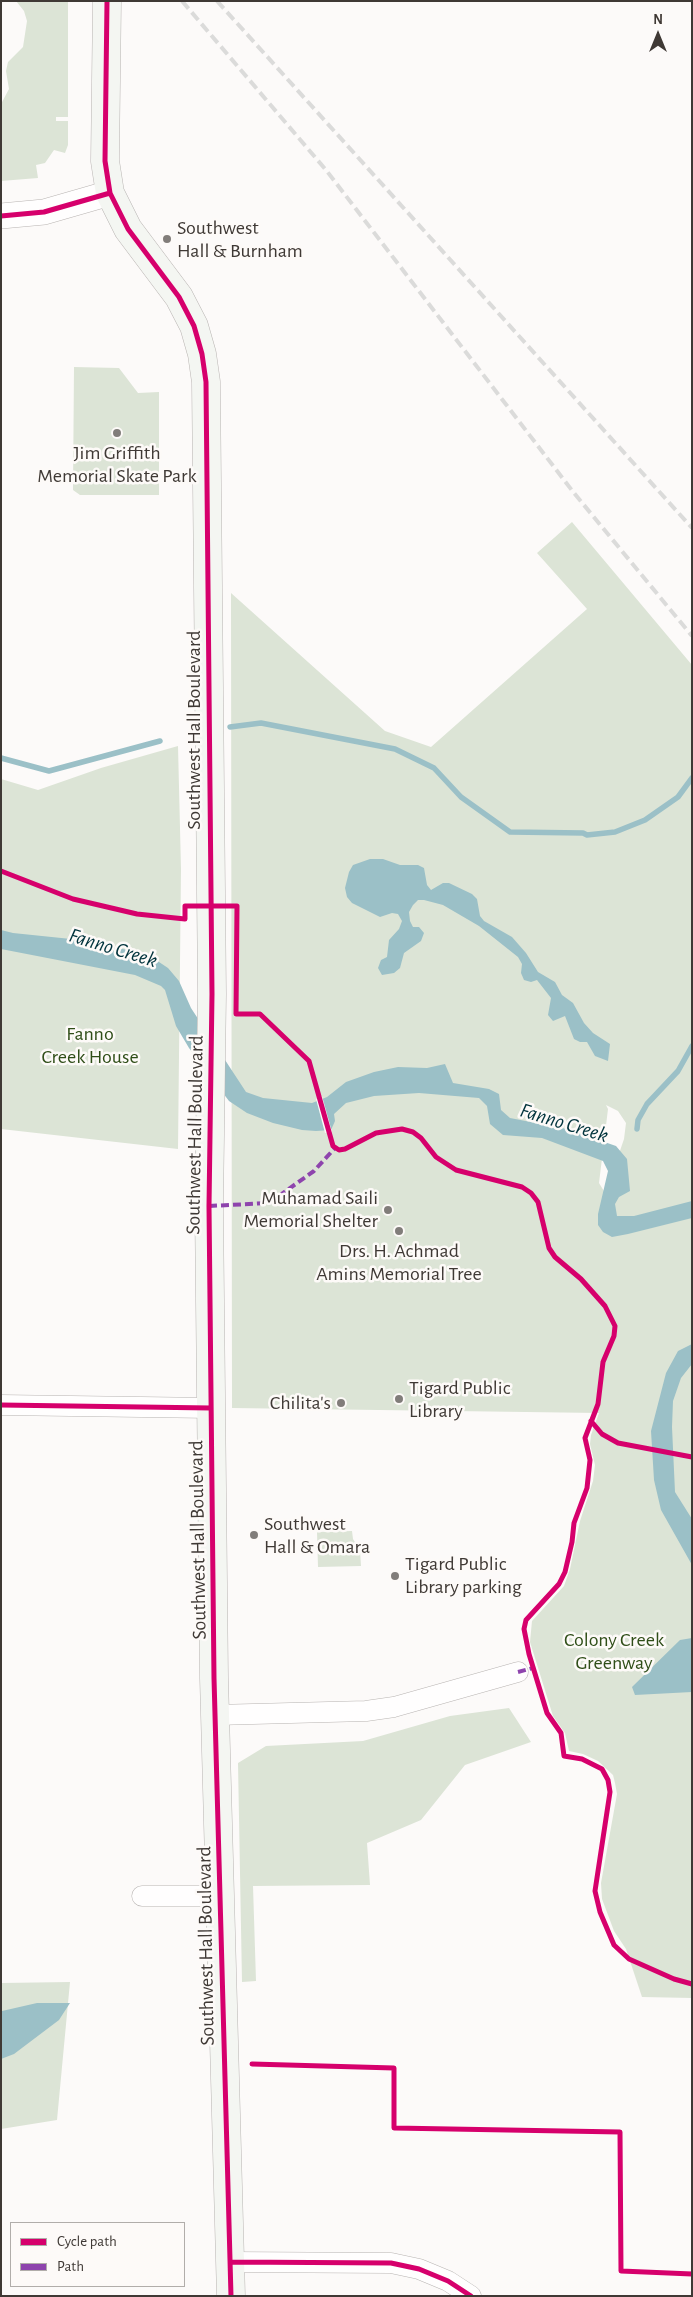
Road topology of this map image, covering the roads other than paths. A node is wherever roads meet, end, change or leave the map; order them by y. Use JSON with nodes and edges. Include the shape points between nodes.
{"nodes":[{"id":1,"x":107,"y":1,"type":"edge"},
{"id":2,"x":110,"y":193,"type":"junction"},
{"id":3,"x":1,"y":216,"type":"edge"},
{"id":4,"x":1,"y":1405,"type":"edge"},
{"id":5,"x":211,"y":1408,"type":"junction"},
{"id":6,"x":518,"y":1672,"type":"dead end"},
{"id":7,"x":215,"y":1715,"type":"junction"},
{"id":8,"x":142,"y":1896,"type":"dead end"},
{"id":9,"x":220,"y":1896,"type":"junction"},
{"id":10,"x":230,"y":2262,"type":"junction"},
{"id":11,"x":232,"y":2296,"type":"edge"},
{"id":12,"x":470,"y":2296,"type":"edge"}],
"edges":[{"from":1,"to":2,"type":"main road","name":"Southwest Hall Boulevard","via":[[105,161]]},
{"from":2,"to":3,"type":"street","via":[[44,212]]},
{"from":2,"to":5,"type":"main road","name":"Southwest Hall Boulevard","via":[[128,229],[179,298],[194,326],[202,354],[207,427],[212,994],[209,1197]]},
{"from":4,"to":5,"type":"street"},
{"from":5,"to":7,"type":"main road","name":"Southwest Hall Boulevard"},
{"from":6,"to":7,"type":"street","via":[[394,1707],[366,1711]]},
{"from":7,"to":9,"type":"main road","name":"Southwest Hall Boulevard"},
{"from":8,"to":9,"type":"street"},
{"from":9,"to":10,"type":"main road","name":"Southwest Hall Boulevard"},
{"from":10,"to":11,"type":"main road","name":"Southwest Hall Boulevard"},
{"from":10,"to":12,"type":"street","via":[[391,2263],[448,2280]]}]}
